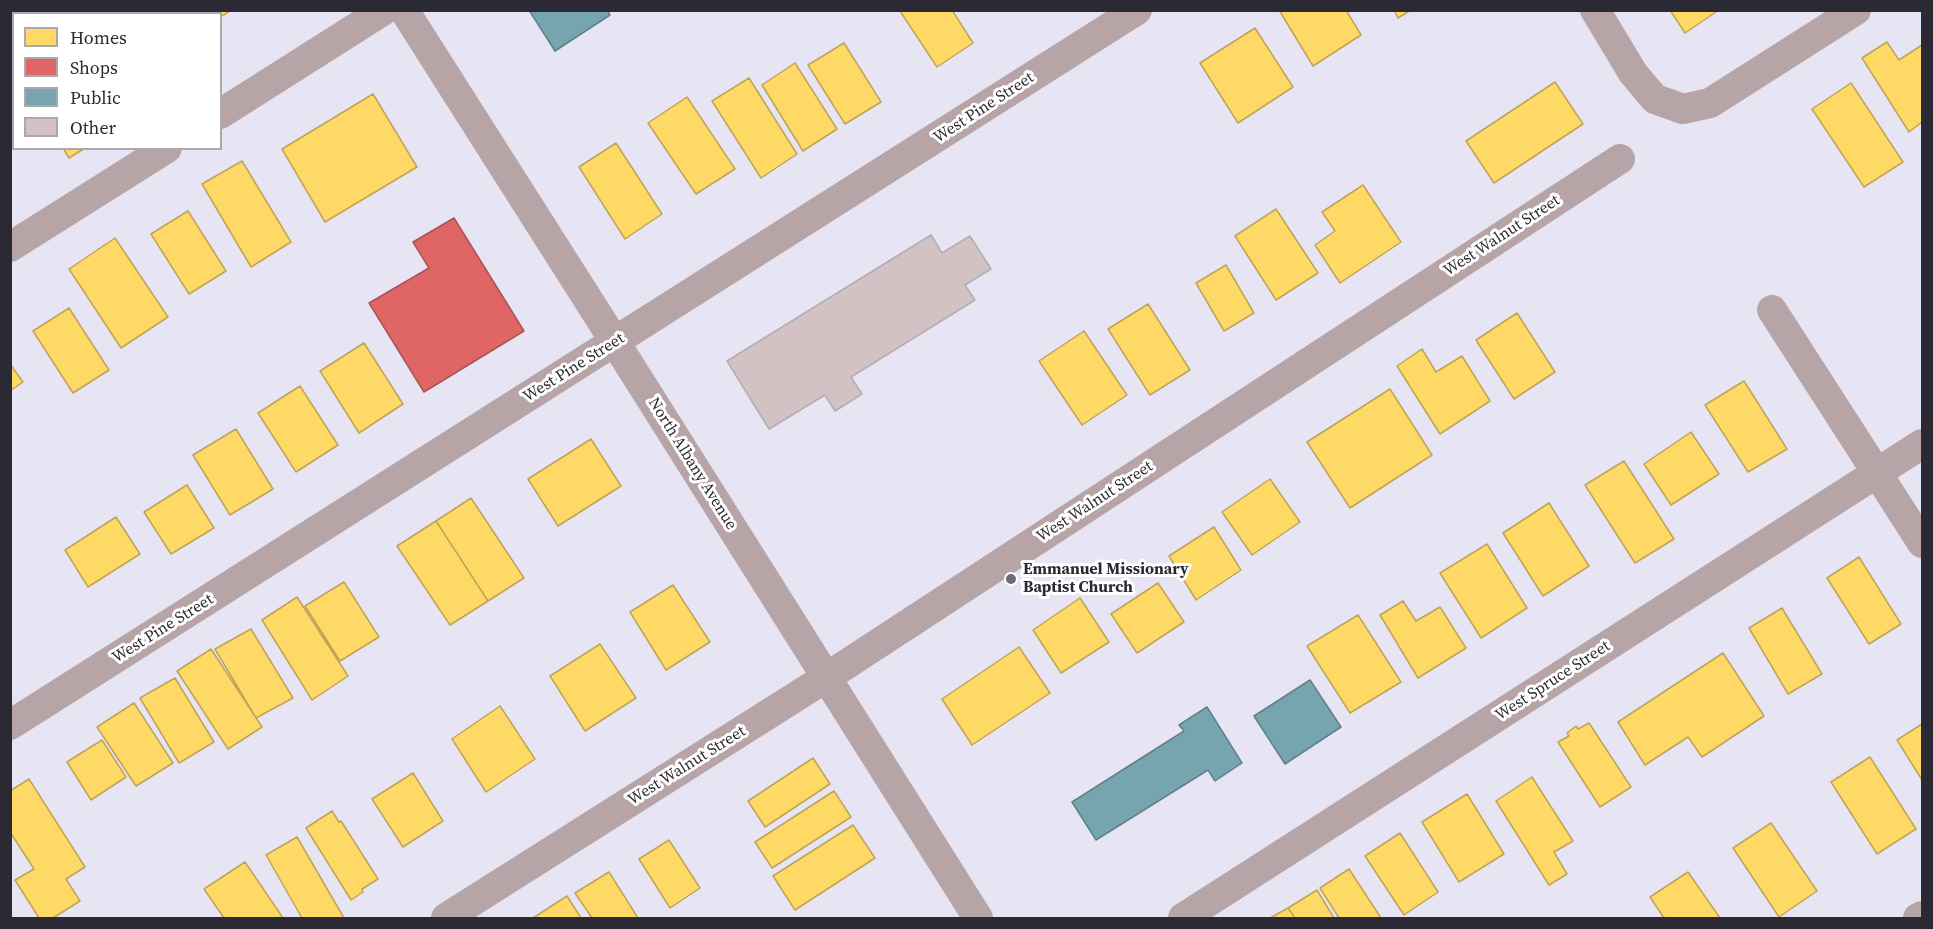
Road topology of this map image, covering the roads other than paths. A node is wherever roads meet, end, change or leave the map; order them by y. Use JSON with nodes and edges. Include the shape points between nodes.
{"nodes":[{"id":1,"x":384,"y":10,"type":"edge"},
{"id":2,"x":404,"y":10,"type":"edge"},
{"id":3,"x":1137,"y":10,"type":"edge"},
{"id":4,"x":1595,"y":10,"type":"edge"},
{"id":5,"x":1856,"y":10,"type":"edge"},
{"id":6,"x":222,"y":113,"type":"edge"},
{"id":7,"x":163,"y":150,"type":"edge"},
{"id":8,"x":1620,"y":159,"type":"dead end"},
{"id":9,"x":10,"y":248,"type":"edge"},
{"id":10,"x":1772,"y":310,"type":"dead end"},
{"id":11,"x":615,"y":342,"type":"junction"},
{"id":12,"x":1923,"y":444,"type":"edge"},
{"id":13,"x":1878,"y":473,"type":"junction"},
{"id":14,"x":1923,"y":543,"type":"edge"},
{"id":15,"x":827,"y":677,"type":"junction"},
{"id":16,"x":10,"y":725,"type":"edge"},
{"id":17,"x":1923,"y":916,"type":"edge"},
{"id":18,"x":446,"y":918,"type":"edge"},
{"id":19,"x":978,"y":918,"type":"edge"},
{"id":20,"x":1184,"y":918,"type":"edge"},
{"id":21,"x":1918,"y":918,"type":"edge"}],
"edges":[{"from":1,"to":6,"type":"street"},
{"from":2,"to":11,"type":"street","name":"North Albany Avenue"},
{"from":3,"to":11,"type":"street","name":"West Pine Street"},
{"from":4,"to":5,"type":"street","via":[[1655,99],[1683,109],[1710,103]]},
{"from":7,"to":9,"type":"street"},
{"from":8,"to":15,"type":"street","name":"West Walnut Street"},
{"from":10,"to":13,"type":"street"},
{"from":11,"to":15,"type":"street","name":"North Albany Avenue"},
{"from":11,"to":16,"type":"street","name":"West Pine Street"},
{"from":12,"to":13,"type":"street","name":"West Spruce Street"},
{"from":13,"to":14,"type":"street"},
{"from":13,"to":20,"type":"street","name":"West Spruce Street"},
{"from":15,"to":18,"type":"street","name":"West Walnut Street"},
{"from":15,"to":19,"type":"street","name":"North Albany Avenue"},
{"from":17,"to":21,"type":"street"}]}
